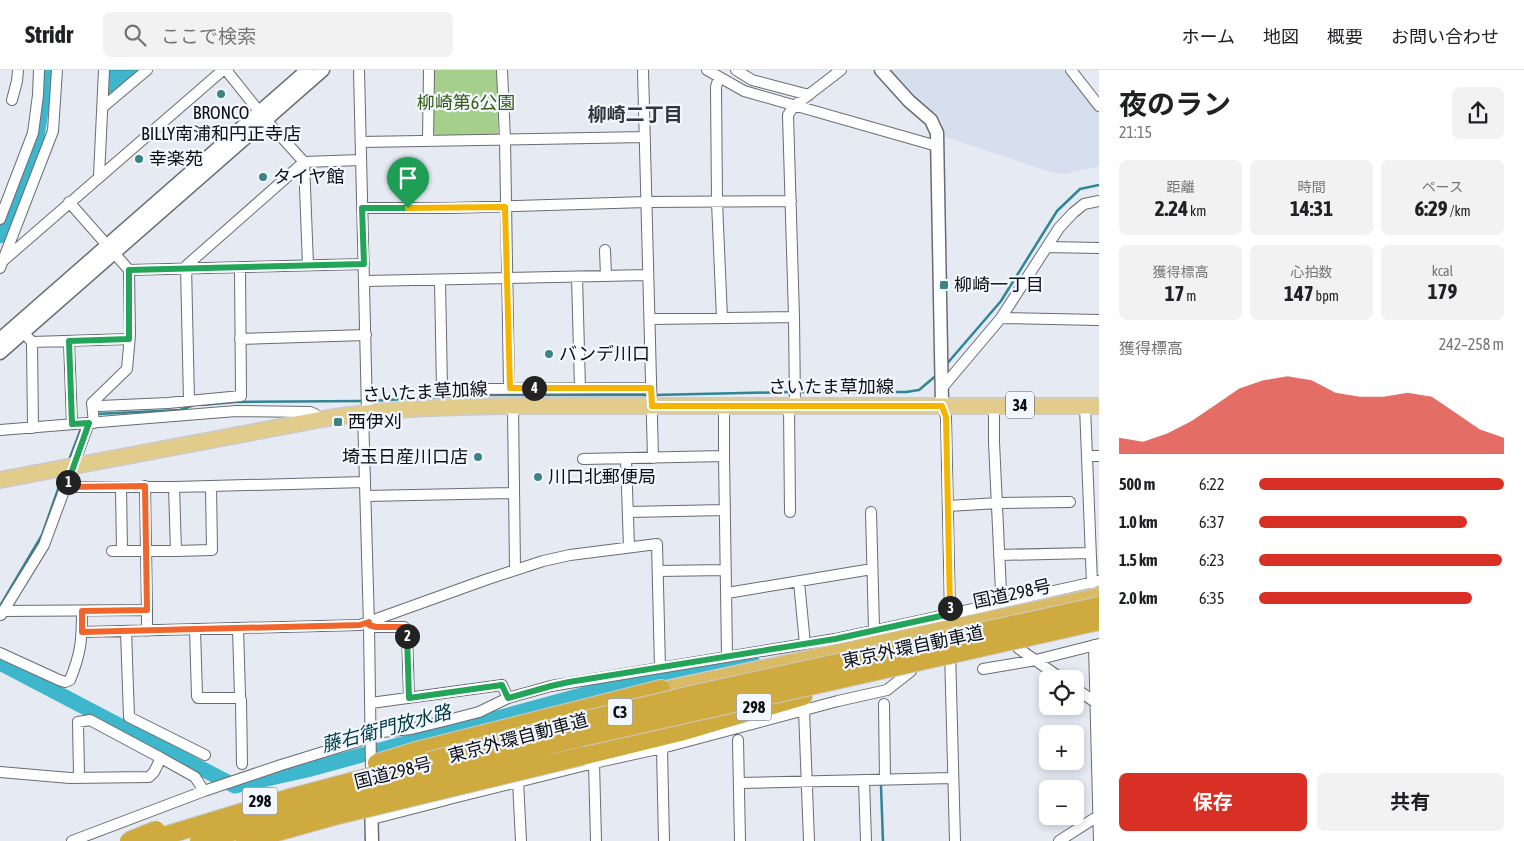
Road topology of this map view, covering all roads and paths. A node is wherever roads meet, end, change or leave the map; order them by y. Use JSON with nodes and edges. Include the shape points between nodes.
{"nodes":[{"id":1,"x":18,"y":70,"type":"edge"},
{"id":2,"x":39,"y":70,"type":"edge"},
{"id":3,"x":57,"y":70,"type":"edge"},
{"id":4,"x":104,"y":70,"type":"edge"},
{"id":5,"x":147,"y":70,"type":"edge"},
{"id":6,"x":224,"y":70,"type":"edge"},
{"id":7,"x":307,"y":70,"type":"edge"},
{"id":8,"x":323,"y":70,"type":"edge"},
{"id":9,"x":359,"y":70,"type":"edge"},
{"id":10,"x":429,"y":70,"type":"edge"},
{"id":11,"x":502,"y":70,"type":"edge"},
{"id":12,"x":643,"y":70,"type":"edge"},
{"id":13,"x":707,"y":70,"type":"edge"},
{"id":14,"x":736,"y":70,"type":"edge"},
{"id":15,"x":840,"y":70,"type":"edge"},
{"id":16,"x":881,"y":70,"type":"edge"},
{"id":17,"x":1071,"y":70,"type":"edge"},
{"id":18,"x":719,"y":77,"type":"junction"},
{"id":19,"x":809,"y":95,"type":"junction"},
{"id":20,"x":12,"y":100,"type":"dead end"},
{"id":21,"x":794,"y":106,"type":"junction"},
{"id":22,"x":1099,"y":106,"type":"edge"},
{"id":23,"x":103,"y":107,"type":"junction"},
{"id":24,"x":263,"y":115,"type":"junction"},
{"id":25,"x":645,"y":136,"type":"junction"},
{"id":26,"x":505,"y":139,"type":"junction"},
{"id":27,"x":428,"y":141,"type":"junction"},
{"id":28,"x":360,"y":142,"type":"junction"},
{"id":29,"x":937,"y":146,"type":"junction"},
{"id":30,"x":361,"y":160,"type":"junction"},
{"id":31,"x":304,"y":162,"type":"junction"},
{"id":32,"x":99,"y":176,"type":"junction"},
{"id":33,"x":791,"y":201,"type":"junction"},
{"id":34,"x":1099,"y":201,"type":"edge"},
{"id":35,"x":69,"y":202,"type":"junction"},
{"id":36,"x":646,"y":202,"type":"junction"},
{"id":37,"x":717,"y":202,"type":"junction"},
{"id":38,"x":505,"y":207,"type":"junction"},
{"id":39,"x":362,"y":208,"type":"junction"},
{"id":40,"x":0,"y":219,"type":"edge"},
{"id":41,"x":1046,"y":247,"type":"junction"},
{"id":42,"x":111,"y":248,"type":"junction"},
{"id":43,"x":1099,"y":248,"type":"edge"},
{"id":44,"x":605,"y":250,"type":"dead end"},
{"id":45,"x":2,"y":264,"type":"edge"},
{"id":46,"x":364,"y":264,"type":"junction"},
{"id":47,"x":308,"y":265,"type":"junction"},
{"id":48,"x":240,"y":267,"type":"junction"},
{"id":49,"x":186,"y":269,"type":"junction"},
{"id":50,"x":129,"y":270,"type":"junction"},
{"id":51,"x":648,"y":275,"type":"junction"},
{"id":52,"x":606,"y":276,"type":"junction"},
{"id":53,"x":577,"y":277,"type":"junction"},
{"id":54,"x":507,"y":278,"type":"junction"},
{"id":55,"x":440,"y":280,"type":"junction"},
{"id":56,"x":365,"y":281,"type":"junction"},
{"id":57,"x":794,"y":317,"type":"junction"},
{"id":58,"x":722,"y":318,"type":"junction"},
{"id":59,"x":1001,"y":318,"type":"junction"},
{"id":60,"x":650,"y":319,"type":"junction"},
{"id":61,"x":1099,"y":320,"type":"edge"},
{"id":62,"x":366,"y":336,"type":"junction"},
{"id":63,"x":28,"y":338,"type":"junction"},
{"id":64,"x":0,"y":339,"type":"edge"},
{"id":65,"x":129,"y":339,"type":"junction"},
{"id":66,"x":240,"y":339,"type":"junction"},
{"id":67,"x":69,"y":341,"type":"junction"},
{"id":68,"x":0,"y":353,"type":"edge"},
{"id":69,"x":942,"y":383,"type":"junction"},
{"id":70,"x":510,"y":388,"type":"junction"},
{"id":71,"x":580,"y":388,"type":"junction"},
{"id":72,"x":651,"y":388,"type":"junction"},
{"id":73,"x":794,"y":399,"type":"junction"},
{"id":74,"x":189,"y":401,"type":"junction"},
{"id":75,"x":92,"y":403,"type":"junction"},
{"id":76,"x":994,"y":405,"type":"junction"},
{"id":77,"x":513,"y":406,"type":"junction"},
{"id":78,"x":652,"y":406,"type":"junction"},
{"id":79,"x":724,"y":406,"type":"junction"},
{"id":80,"x":942,"y":406,"type":"junction"},
{"id":81,"x":1092,"y":406,"type":"edge"},
{"id":82,"x":365,"y":413,"type":"junction"},
{"id":83,"x":317,"y":420,"type":"junction"},
{"id":84,"x":92,"y":423,"type":"junction"},
{"id":85,"x":72,"y":424,"type":"junction"},
{"id":86,"x":33,"y":428,"type":"junction"},
{"id":87,"x":0,"y":430,"type":"edge"},
{"id":88,"x":724,"y":456,"type":"junction"},
{"id":89,"x":1087,"y":456,"type":"junction"},
{"id":90,"x":1099,"y":456,"type":"edge"},
{"id":91,"x":653,"y":458,"type":"junction"},
{"id":92,"x":583,"y":459,"type":"dead end"},
{"id":93,"x":626,"y":459,"type":"junction"},
{"id":94,"x":68,"y":467,"type":"junction"},
{"id":95,"x":0,"y":480,"type":"edge"},
{"id":96,"x":365,"y":482,"type":"junction"},
{"id":97,"x":121,"y":486,"type":"junction"},
{"id":98,"x":145,"y":486,"type":"junction"},
{"id":99,"x":174,"y":486,"type":"junction"},
{"id":100,"x":211,"y":486,"type":"junction"},
{"id":101,"x":66,"y":487,"type":"junction"},
{"id":102,"x":513,"y":493,"type":"junction"},
{"id":103,"x":366,"y":496,"type":"junction"},
{"id":104,"x":1070,"y":502,"type":"dead end"},
{"id":105,"x":1094,"y":502,"type":"edge"},
{"id":106,"x":998,"y":503,"type":"junction"},
{"id":107,"x":948,"y":506,"type":"junction"},
{"id":108,"x":725,"y":510,"type":"junction"},
{"id":109,"x":628,"y":512,"type":"junction"},
{"id":110,"x":790,"y":512,"type":"dead end"},
{"id":111,"x":871,"y":512,"type":"dead end"},
{"id":112,"x":1094,"y":539,"type":"edge"},
{"id":113,"x":629,"y":547,"type":"junction"},
{"id":114,"x":176,"y":550,"type":"junction"},
{"id":115,"x":112,"y":551,"type":"dead end"},
{"id":116,"x":122,"y":551,"type":"junction"},
{"id":117,"x":147,"y":551,"type":"junction"},
{"id":118,"x":1090,"y":553,"type":"junction"},
{"id":119,"x":999,"y":555,"type":"junction"},
{"id":120,"x":515,"y":569,"type":"junction"},
{"id":121,"x":872,"y":569,"type":"junction"},
{"id":122,"x":726,"y":570,"type":"junction"},
{"id":123,"x":658,"y":571,"type":"junction"},
{"id":124,"x":799,"y":582,"type":"junction"},
{"id":125,"x":1097,"y":587,"type":"edge"},
{"id":126,"x":727,"y":593,"type":"junction"},
{"id":127,"x":1003,"y":602,"type":"junction"},
{"id":128,"x":1099,"y":606,"type":"edge"},
{"id":129,"x":147,"y":610,"type":"junction"},
{"id":130,"x":82,"y":611,"type":"junction"},
{"id":131,"x":1,"y":613,"type":"edge"},
{"id":132,"x":950,"y":621,"type":"junction"},
{"id":133,"x":1099,"y":621,"type":"edge"},
{"id":134,"x":369,"y":624,"type":"junction"},
{"id":135,"x":238,"y":628,"type":"junction"},
{"id":136,"x":195,"y":629,"type":"junction"},
{"id":137,"x":874,"y":629,"type":"junction"},
{"id":138,"x":126,"y":631,"type":"junction"},
{"id":139,"x":147,"y":631,"type":"junction"},
{"id":140,"x":82,"y":632,"type":"junction"},
{"id":141,"x":1097,"y":640,"type":"edge"},
{"id":142,"x":805,"y":644,"type":"junction"},
{"id":143,"x":1018,"y":648,"type":"junction"},
{"id":144,"x":0,"y":652,"type":"edge"},
{"id":145,"x":727,"y":656,"type":"junction"},
{"id":146,"x":1036,"y":660,"type":"junction"},
{"id":147,"x":950,"y":662,"type":"junction"},
{"id":148,"x":660,"y":668,"type":"junction"},
{"id":149,"x":983,"y":669,"type":"dead end"},
{"id":150,"x":1050,"y":670,"type":"edge"},
{"id":151,"x":661,"y":689,"type":"junction"},
{"id":152,"x":1084,"y":695,"type":"edge"},
{"id":153,"x":239,"y":698,"type":"junction"},
{"id":154,"x":409,"y":698,"type":"junction"},
{"id":155,"x":508,"y":698,"type":"junction"},
{"id":156,"x":371,"y":703,"type":"junction"},
{"id":157,"x":804,"y":703,"type":"junction"},
{"id":158,"x":884,"y":704,"type":"dead end"},
{"id":159,"x":1097,"y":704,"type":"edge"},
{"id":160,"x":372,"y":733,"type":"junction"},
{"id":161,"x":738,"y":740,"type":"dead end"},
{"id":162,"x":662,"y":748,"type":"junction"},
{"id":163,"x":205,"y":755,"type":"dead end"},
{"id":164,"x":161,"y":758,"type":"junction"},
{"id":165,"x":588,"y":759,"type":"junction"},
{"id":166,"x":242,"y":764,"type":"dead end"},
{"id":167,"x":371,"y":771,"type":"junction"},
{"id":168,"x":0,"y":772,"type":"edge"},
{"id":169,"x":79,"y":774,"type":"dead end"},
{"id":170,"x":952,"y":778,"type":"junction"},
{"id":171,"x":864,"y":780,"type":"junction"},
{"id":172,"x":885,"y":780,"type":"junction"},
{"id":173,"x":518,"y":781,"type":"junction"},
{"id":174,"x":807,"y":781,"type":"junction"},
{"id":175,"x":739,"y":783,"type":"junction"},
{"id":176,"x":410,"y":790,"type":"junction"},
{"id":177,"x":204,"y":792,"type":"junction"},
{"id":178,"x":1098,"y":793,"type":"edge"},
{"id":179,"x":371,"y":799,"type":"junction"},
{"id":180,"x":449,"y":799,"type":"junction"},
{"id":181,"x":318,"y":812,"type":"junction"},
{"id":182,"x":1098,"y":816,"type":"edge"},
{"id":183,"x":372,"y":818,"type":"junction"},
{"id":184,"x":1099,"y":830,"type":"edge"},
{"id":185,"x":148,"y":837,"type":"edge"},
{"id":186,"x":72,"y":841,"type":"edge"},
{"id":187,"x":122,"y":841,"type":"edge"},
{"id":188,"x":129,"y":841,"type":"edge"},
{"id":189,"x":199,"y":841,"type":"edge"},
{"id":190,"x":224,"y":841,"type":"edge"},
{"id":191,"x":245,"y":841,"type":"edge"},
{"id":192,"x":281,"y":841,"type":"edge"},
{"id":193,"x":372,"y":841,"type":"edge"},
{"id":194,"x":521,"y":841,"type":"edge"},
{"id":195,"x":596,"y":841,"type":"edge"},
{"id":196,"x":664,"y":841,"type":"edge"},
{"id":197,"x":740,"y":841,"type":"edge"},
{"id":198,"x":809,"y":841,"type":"edge"},
{"id":199,"x":866,"y":841,"type":"edge"},
{"id":200,"x":955,"y":841,"type":"edge"},
{"id":201,"x":1059,"y":841,"type":"edge"},
{"id":202,"x":1099,"y":841,"type":"edge"}],
"edges":[{"from":1,"to":20,"type":"street"},
{"from":2,"to":40,"type":"street","via":[[33,134]]},
{"from":3,"to":45,"type":"street","via":[[53,130]]},
{"from":4,"to":23,"type":"street"},
{"from":5,"to":23,"type":"street"},
{"from":6,"to":24,"type":"street"},
{"from":6,"to":32,"type":"street"},
{"from":7,"to":24,"type":"street"},
{"from":8,"to":24,"type":"street"},
{"from":9,"to":28,"type":"street"},
{"from":10,"to":27,"type":"street"},
{"from":11,"to":26,"type":"street"},
{"from":12,"to":25,"type":"street"},
{"from":13,"to":18,"type":"street"},
{"from":14,"to":19,"type":"street","via":[[752,80]]},
{"from":15,"to":19,"type":"street"},
{"from":16,"to":29,"type":"street","via":[[931,120],[937,133]]},
{"from":17,"to":22,"type":"street"},
{"from":18,"to":21,"type":"street","via":[[744,91]]},
{"from":18,"to":37,"type":"street","via":[[716,88]]},
{"from":19,"to":21,"type":"street"},
{"from":21,"to":29,"type":"street"},
{"from":21,"to":33,"type":"street","via":[[788,115]]},
{"from":23,"to":32,"type":"street"},
{"from":24,"to":31,"type":"street"},
{"from":24,"to":42,"type":"street"},
{"from":25,"to":26,"type":"street"},
{"from":25,"to":36,"type":"street"},
{"from":26,"to":27,"type":"street"},
{"from":26,"to":38,"type":"street"},
{"from":27,"to":28,"type":"street"},
{"from":28,"to":30,"type":"street"},
{"from":29,"to":69,"type":"street"},
{"from":30,"to":31,"type":"street"},
{"from":30,"to":39,"type":"street"},
{"from":31,"to":47,"type":"street"},
{"from":31,"to":49,"type":"street"},
{"from":32,"to":35,"type":"street"},
{"from":33,"to":37,"type":"street"},
{"from":33,"to":57,"type":"street"},
{"from":34,"to":41,"type":"street","via":[[1084,204],[1073,213]]},
{"from":35,"to":42,"type":"street"},
{"from":35,"to":45,"type":"street"},
{"from":36,"to":37,"type":"street"},
{"from":36,"to":38,"type":"street"},
{"from":36,"to":51,"type":"street"},
{"from":37,"to":58,"type":"street"},
{"from":38,"to":39,"type":"street"},
{"from":38,"to":54,"type":"street"},
{"from":39,"to":46,"type":"street"},
{"from":41,"to":43,"type":"street"},
{"from":41,"to":59,"type":"street"},
{"from":42,"to":50,"type":"street"},
{"from":42,"to":63,"type":"street"},
{"from":42,"to":64,"type":"street"},
{"from":44,"to":52,"type":"street"},
{"from":46,"to":47,"type":"street"},
{"from":46,"to":56,"type":"street"},
{"from":47,"to":48,"type":"street"},
{"from":48,"to":49,"type":"street"},
{"from":48,"to":66,"type":"street"},
{"from":49,"to":50,"type":"street"},
{"from":49,"to":74,"type":"street"},
{"from":50,"to":65,"type":"street"},
{"from":51,"to":52,"type":"street"},
{"from":51,"to":60,"type":"street"},
{"from":52,"to":53,"type":"street"},
{"from":53,"to":54,"type":"street"},
{"from":53,"to":71,"type":"street"},
{"from":54,"to":55,"type":"street"},
{"from":54,"to":70,"type":"street"},
{"from":55,"to":56,"type":"street"},
{"from":55,"to":70,"type":"street","via":[[442,389]]},
{"from":56,"to":62,"type":"street"},
{"from":57,"to":58,"type":"street"},
{"from":57,"to":73,"type":"street"},
{"from":58,"to":60,"type":"street"},
{"from":59,"to":61,"type":"street"},
{"from":59,"to":69,"type":"street"},
{"from":60,"to":72,"type":"street"},
{"from":62,"to":66,"type":"street"},
{"from":62,"to":82,"type":"street"},
{"from":63,"to":67,"type":"street"},
{"from":63,"to":68,"type":"street"},
{"from":63,"to":86,"type":"street"},
{"from":65,"to":67,"type":"street"},
{"from":65,"to":75,"type":"street","via":[[127,369]]},
{"from":66,"to":74,"type":"street","via":[[241,396]]},
{"from":67,"to":85,"type":"street"},
{"from":69,"to":80,"type":"street"},
{"from":70,"to":71,"type":"street"},
{"from":71,"to":72,"type":"street"},
{"from":72,"to":78,"type":"street"},
{"from":73,"to":79,"type":"main road","name":"さいたま草加線","number":"34"},
{"from":73,"to":80,"type":"main road","name":"さいたま草加線","number":"34"},
{"from":73,"to":110,"type":"street"},
{"from":74,"to":75,"type":"street","via":[[100,406]]},
{"from":75,"to":84,"type":"street"},
{"from":76,"to":80,"type":"main road","name":"さいたま草加線","number":"34"},
{"from":76,"to":81,"type":"main road","name":"さいたま草加線","number":"34"},
{"from":76,"to":106,"type":"street"},
{"from":77,"to":78,"type":"main road","name":"さいたま草加線","number":"34"},
{"from":77,"to":82,"type":"main road","name":"さいたま草加線","number":"34"},
{"from":77,"to":102,"type":"street"},
{"from":78,"to":79,"type":"main road","name":"さいたま草加線","number":"34"},
{"from":78,"to":91,"type":"street"},
{"from":79,"to":88,"type":"street"},
{"from":80,"to":107,"type":"street","via":[[946,417]]},
{"from":81,"to":89,"type":"street"},
{"from":82,"to":83,"type":"main road","name":"さいたま草加線","number":"34"},
{"from":82,"to":96,"type":"street"},
{"from":83,"to":84,"type":"street","via":[[310,412],[271,410]]},
{"from":83,"to":94,"type":"main road","name":"さいたま草加線","number":"34"},
{"from":84,"to":85,"type":"street"},
{"from":84,"to":94,"type":"street"},
{"from":85,"to":86,"type":"street"},
{"from":86,"to":87,"type":"street"},
{"from":88,"to":91,"type":"street"},
{"from":88,"to":108,"type":"street"},
{"from":89,"to":90,"type":"street"},
{"from":89,"to":105,"type":"street"},
{"from":91,"to":93,"type":"street"},
{"from":92,"to":93,"type":"street"},
{"from":93,"to":109,"type":"street"},
{"from":94,"to":95,"type":"main road","name":"さいたま草加線","number":"34"},
{"from":94,"to":101,"type":"street"},
{"from":96,"to":100,"type":"street"},
{"from":96,"to":103,"type":"street"},
{"from":97,"to":98,"type":"street"},
{"from":97,"to":101,"type":"street"},
{"from":97,"to":116,"type":"street"},
{"from":98,"to":99,"type":"street"},
{"from":98,"to":117,"type":"street"},
{"from":99,"to":100,"type":"street"},
{"from":99,"to":114,"type":"street"},
{"from":100,"to":114,"type":"street","via":[[212,550]]},
{"from":101,"to":131,"type":"street","via":[[44,545]]},
{"from":102,"to":103,"type":"street"},
{"from":102,"to":120,"type":"street"},
{"from":103,"to":134,"type":"street"},
{"from":104,"to":106,"type":"street"},
{"from":105,"to":112,"type":"street"},
{"from":106,"to":107,"type":"street"},
{"from":106,"to":119,"type":"street"},
{"from":107,"to":132,"type":"street"},
{"from":108,"to":109,"type":"street"},
{"from":108,"to":122,"type":"street"},
{"from":109,"to":113,"type":"street"},
{"from":111,"to":121,"type":"street"},
{"from":112,"to":118,"type":"street"},
{"from":113,"to":120,"type":"street","via":[[570,555]]},
{"from":113,"to":123,"type":"street","via":[[657,544]]},
{"from":114,"to":117,"type":"street"},
{"from":115,"to":116,"type":"street"},
{"from":116,"to":117,"type":"street"},
{"from":117,"to":129,"type":"street"},
{"from":118,"to":119,"type":"street"},
{"from":118,"to":125,"type":"street"},
{"from":119,"to":127,"type":"street"},
{"from":120,"to":134,"type":"street"},
{"from":121,"to":124,"type":"street"},
{"from":121,"to":137,"type":"street"},
{"from":122,"to":123,"type":"street"},
{"from":122,"to":126,"type":"street"},
{"from":123,"to":148,"type":"street"},
{"from":124,"to":126,"type":"street"},
{"from":124,"to":142,"type":"street"},
{"from":125,"to":127,"type":"street"},
{"from":125,"to":132,"type":"highway","name":"国道298号","number":"298"},
{"from":126,"to":145,"type":"street"},
{"from":127,"to":132,"type":"street"},
{"from":128,"to":185,"type":"highway","name":"東京外環自動車道","number":"C3","bridge":true,"via":[[561,726]]},
{"from":129,"to":130,"type":"street"},
{"from":129,"to":139,"type":"street"},
{"from":130,"to":131,"type":"street"},
{"from":130,"to":140,"type":"street"},
{"from":132,"to":137,"type":"street"},
{"from":132,"to":147,"type":"street"},
{"from":132,"to":151,"type":"highway","name":"国道298号","number":"298"},
{"from":133,"to":189,"type":"highway","name":"東京外環自動車道","number":"C3","bridge":true,"via":[[565,741]]},
{"from":134,"to":135,"type":"street"},
{"from":134,"to":154,"type":"street","via":[[404,627],[407,631]]},
{"from":134,"to":156,"type":"street"},
{"from":135,"to":136,"type":"street"},
{"from":135,"to":153,"type":"street"},
{"from":136,"to":139,"type":"street"},
{"from":136,"to":153,"type":"street","via":[[198,698]]},
{"from":137,"to":142,"type":"street"},
{"from":138,"to":139,"type":"street"},
{"from":138,"to":140,"type":"street"},
{"from":138,"to":163,"type":"street","via":[[129,717]]},
{"from":140,"to":144,"type":"street","via":[[77,663],[70,680],[65,682]]},
{"from":141,"to":143,"type":"highway","name":"国道298号","number":"298"},
{"from":141,"to":146,"type":"street"},
{"from":141,"to":159,"type":"street"},
{"from":142,"to":145,"type":"street"},
{"from":143,"to":146,"type":"street"},
{"from":143,"to":147,"type":"highway","name":"国道298号","number":"298"},
{"from":145,"to":148,"type":"street"},
{"from":146,"to":149,"type":"street"},
{"from":146,"to":150,"type":"street"},
{"from":147,"to":157,"type":"highway","name":"国道298号","number":"298"},
{"from":147,"to":170,"type":"street"},
{"from":148,"to":155,"type":"street","via":[[551,686]]},
{"from":151,"to":167,"type":"highway","name":"国道298号","number":"298"},
{"from":151,"to":188,"type":"highway","bridge":true,"via":[[416,751],[189,817]]},
{"from":152,"to":159,"type":"street"},
{"from":153,"to":166,"type":"street"},
{"from":154,"to":155,"type":"street","via":[[502,685]]},
{"from":154,"to":156,"type":"street"},
{"from":155,"to":160,"type":"street","via":[[479,712],[448,720],[411,729]]},
{"from":156,"to":160,"type":"street"},
{"from":157,"to":162,"type":"street"},
{"from":157,"to":165,"type":"highway","via":[[680,732]]},
{"from":157,"to":174,"type":"street"},
{"from":157,"to":176,"type":"highway","name":"国道298号","number":"298","via":[[566,751]]},
{"from":158,"to":172,"type":"street"},
{"from":159,"to":178,"type":"street"},
{"from":160,"to":167,"type":"street"},
{"from":160,"to":177,"type":"street","via":[[359,741]]},
{"from":161,"to":175,"type":"street"},
{"from":162,"to":165,"type":"street"},
{"from":162,"to":196,"type":"street"},
{"from":164,"to":168,"type":"street","via":[[149,776],[70,778]]},
{"from":164,"to":169,"type":"street","via":[[90,720],[78,722]]},
{"from":164,"to":177,"type":"street","via":[[196,777]]},
{"from":165,"to":173,"type":"street"},
{"from":165,"to":191,"type":"highway","bridge":true,"via":[[343,813]]},
{"from":165,"to":195,"type":"street"},
{"from":167,"to":179,"type":"street"},
{"from":167,"to":185,"type":"highway","name":"国道298号","number":"298","via":[[277,796]]},
{"from":170,"to":172,"type":"street"},
{"from":170,"to":200,"type":"street"},
{"from":171,"to":172,"type":"street"},
{"from":171,"to":174,"type":"street"},
{"from":171,"to":199,"type":"street"},
{"from":173,"to":180,"type":"street"},
{"from":173,"to":194,"type":"street"},
{"from":174,"to":175,"type":"street"},
{"from":174,"to":198,"type":"street"},
{"from":175,"to":197,"type":"street"},
{"from":176,"to":179,"type":"highway","name":"国道298号","number":"298"},
{"from":176,"to":180,"type":"street"},
{"from":177,"to":186,"type":"street"},
{"from":178,"to":182,"type":"street"},
{"from":179,"to":181,"type":"highway","name":"国道298号","number":"298"},
{"from":179,"to":183,"type":"street"},
{"from":180,"to":183,"type":"street"},
{"from":181,"to":190,"type":"highway","name":"国道298号","number":"298"},
{"from":181,"to":192,"type":"street","via":[[308,829],[286,836]]},
{"from":182,"to":184,"type":"street"},
{"from":182,"to":201,"type":"street"},
{"from":183,"to":193,"type":"street"},
{"from":184,"to":202,"type":"street"},
{"from":185,"to":187,"type":"highway","number":"298"}]}
